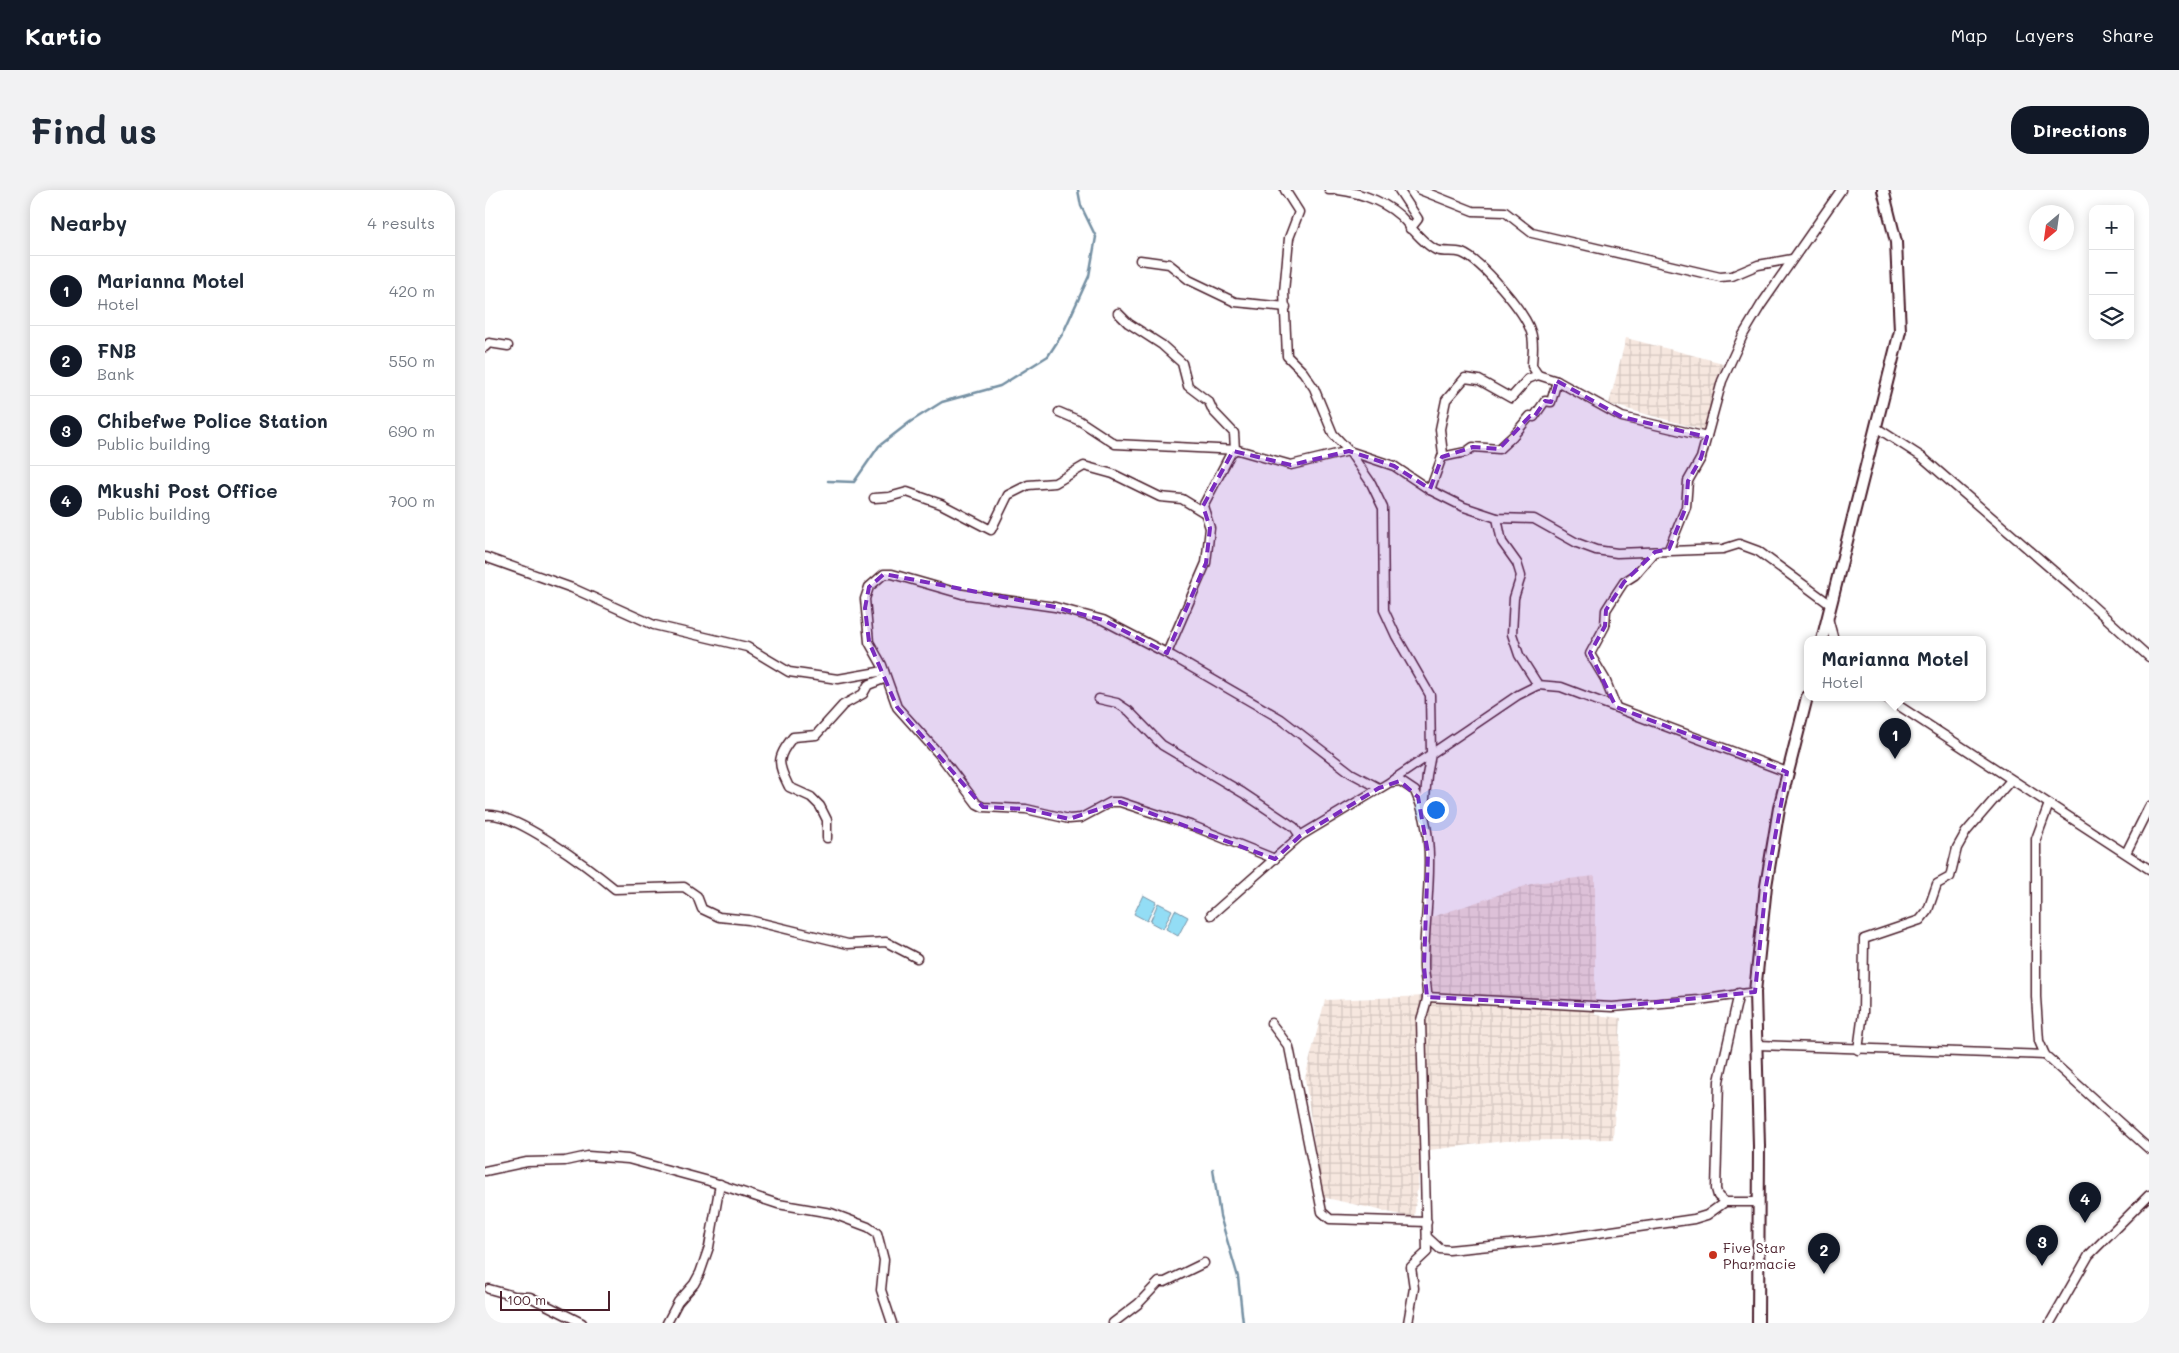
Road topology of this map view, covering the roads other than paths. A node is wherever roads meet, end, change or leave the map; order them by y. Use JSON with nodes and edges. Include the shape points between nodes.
{"nodes":[{"id":1,"x":1285,"y":190,"type":"edge"},
{"id":2,"x":1329,"y":190,"type":"edge"},
{"id":3,"x":1333,"y":190,"type":"edge"},
{"id":4,"x":1338,"y":190,"type":"edge"},
{"id":5,"x":1399,"y":190,"type":"edge"},
{"id":6,"x":1421,"y":190,"type":"edge"},
{"id":7,"x":1841,"y":190,"type":"edge"},
{"id":8,"x":1883,"y":190,"type":"edge"},
{"id":9,"x":1410,"y":229,"type":"junction"},
{"id":10,"x":1792,"y":259,"type":"junction"},
{"id":11,"x":1140,"y":260,"type":"dead end"},
{"id":12,"x":1286,"y":307,"type":"junction"},
{"id":13,"x":1118,"y":313,"type":"dead end"},
{"id":14,"x":508,"y":346,"type":"dead end"},
{"id":15,"x":485,"y":347,"type":"edge"},
{"id":16,"x":1538,"y":375,"type":"junction"},
{"id":17,"x":1557,"y":382,"type":"junction"},
{"id":18,"x":1059,"y":412,"type":"dead end"},
{"id":19,"x":1877,"y":428,"type":"junction"},
{"id":20,"x":1707,"y":437,"type":"junction"},
{"id":21,"x":1235,"y":450,"type":"junction"},
{"id":22,"x":1349,"y":451,"type":"junction"},
{"id":23,"x":1442,"y":456,"type":"junction"},
{"id":24,"x":1430,"y":490,"type":"junction"},
{"id":25,"x":874,"y":498,"type":"dead end"},
{"id":26,"x":1205,"y":513,"type":"junction"},
{"id":27,"x":1497,"y":518,"type":"junction"},
{"id":28,"x":1669,"y":549,"type":"junction"},
{"id":29,"x":1655,"y":552,"type":"junction"},
{"id":30,"x":485,"y":557,"type":"edge"},
{"id":31,"x":1831,"y":605,"type":"junction"},
{"id":32,"x":1828,"y":618,"type":"junction"},
{"id":33,"x":1823,"y":636,"type":"edge"},
{"id":34,"x":1833,"y":636,"type":"edge"},
{"id":35,"x":1167,"y":653,"type":"junction"},
{"id":36,"x":2149,"y":657,"type":"edge"},
{"id":37,"x":885,"y":675,"type":"junction"},
{"id":38,"x":1538,"y":685,"type":"junction"},
{"id":39,"x":1099,"y":699,"type":"dead end"},
{"id":40,"x":1806,"y":701,"type":"edge"},
{"id":41,"x":1892,"y":701,"type":"edge"},
{"id":42,"x":1616,"y":708,"type":"junction"},
{"id":43,"x":1431,"y":754,"type":"junction"},
{"id":44,"x":1787,"y":772,"type":"junction"},
{"id":45,"x":2011,"y":780,"type":"junction"},
{"id":46,"x":1387,"y":784,"type":"junction"},
{"id":47,"x":1379,"y":788,"type":"junction"},
{"id":48,"x":2049,"y":804,"type":"junction"},
{"id":49,"x":2149,"y":807,"type":"edge"},
{"id":50,"x":485,"y":815,"type":"edge"},
{"id":51,"x":1424,"y":822,"type":"junction"},
{"id":52,"x":1300,"y":836,"type":"junction"},
{"id":53,"x":827,"y":838,"type":"dead end"},
{"id":54,"x":2126,"y":854,"type":"junction"},
{"id":55,"x":1275,"y":859,"type":"junction"},
{"id":56,"x":2149,"y":869,"type":"edge"},
{"id":57,"x":1211,"y":915,"type":"dead end"},
{"id":58,"x":917,"y":958,"type":"dead end"},
{"id":59,"x":1755,"y":992,"type":"junction"},
{"id":60,"x":1739,"y":993,"type":"junction"},
{"id":61,"x":1427,"y":998,"type":"junction"},
{"id":62,"x":1271,"y":1023,"type":"dead end"},
{"id":63,"x":2039,"y":1041,"type":"junction"},
{"id":64,"x":1758,"y":1045,"type":"junction"},
{"id":65,"x":1858,"y":1050,"type":"junction"},
{"id":66,"x":2028,"y":1053,"type":"junction"},
{"id":67,"x":2045,"y":1054,"type":"junction"},
{"id":68,"x":2149,"y":1150,"type":"edge"},
{"id":69,"x":485,"y":1171,"type":"edge"},
{"id":70,"x":720,"y":1184,"type":"junction"},
{"id":71,"x":2149,"y":1195,"type":"edge"},
{"id":72,"x":1725,"y":1202,"type":"junction"},
{"id":73,"x":1757,"y":1202,"type":"junction"},
{"id":74,"x":1427,"y":1222,"type":"junction"},
{"id":75,"x":1427,"y":1238,"type":"junction"},
{"id":76,"x":1204,"y":1263,"type":"dead end"},
{"id":77,"x":489,"y":1289,"type":"dead end"},
{"id":78,"x":582,"y":1323,"type":"edge"},
{"id":79,"x":667,"y":1323,"type":"edge"},
{"id":80,"x":892,"y":1323,"type":"edge"},
{"id":81,"x":1113,"y":1323,"type":"edge"},
{"id":82,"x":1408,"y":1323,"type":"edge"},
{"id":83,"x":1757,"y":1323,"type":"edge"},
{"id":84,"x":2050,"y":1323,"type":"edge"}],
"edges":[{"from":1,"to":12,"type":"street","via":[[1299,212],[1289,238],[1284,292]]},
{"from":2,"to":3,"type":"street"},
{"from":4,"to":9,"type":"street","via":[[1382,202]]},
{"from":5,"to":9,"type":"street","via":[[1418,219]]},
{"from":6,"to":10,"type":"street","via":[[1473,211],[1505,212],[1531,233],[1720,277]]},
{"from":7,"to":10,"type":"street"},
{"from":8,"to":19,"type":"main road","via":[[1896,242],[1900,331]]},
{"from":9,"to":16,"type":"street","via":[[1437,250],[1461,252],[1495,280],[1531,331],[1532,366]]},
{"from":10,"to":20,"type":"street","via":[[1743,335],[1723,381]]},
{"from":11,"to":12,"type":"street","via":[[1169,264],[1189,280],[1235,302]]},
{"from":12,"to":22,"type":"street","via":[[1287,356],[1314,388],[1333,434]]},
{"from":13,"to":21,"type":"street","via":[[1182,363],[1188,386],[1209,402],[1213,411],[1234,433]]},
{"from":14,"to":15,"type":"street","via":[[489,344]]},
{"from":16,"to":17,"type":"street"},
{"from":16,"to":23,"type":"street","via":[[1528,379],[1511,398],[1479,380],[1465,378],[1446,400],[1440,429]]},
{"from":17,"to":20,"type":"street","via":[[1622,418]]},
{"from":17,"to":23,"type":"street","via":[[1551,402],[1545,401],[1534,417],[1530,416],[1499,449],[1473,447],[1466,452]]},
{"from":18,"to":21,"type":"street","via":[[1080,421],[1115,444]]},
{"from":19,"to":31,"type":"main road"},
{"from":19,"to":36,"type":"street","via":[[1922,457]]},
{"from":20,"to":28,"type":"street","via":[[1701,458],[1688,481],[1686,507]]},
{"from":21,"to":22,"type":"street","via":[[1291,465]]},
{"from":21,"to":26,"type":"street","via":[[1206,498]]},
{"from":22,"to":24,"type":"street","via":[[1394,466]]},
{"from":22,"to":43,"type":"street","via":[[1371,483],[1383,508],[1384,610],[1430,695]]},
{"from":23,"to":24,"type":"street"},
{"from":24,"to":27,"type":"street","via":[[1464,507]]},
{"from":25,"to":26,"type":"street","via":[[907,492],[941,504],[991,530],[1008,495],[1031,484],[1055,482],[1084,466],[1113,474],[1160,497],[1182,499]]},
{"from":26,"to":35,"type":"street","via":[[1210,528],[1206,563]]},
{"from":27,"to":29,"type":"street","via":[[1534,519],[1596,550]]},
{"from":27,"to":38,"type":"street","via":[[1502,542],[1517,563],[1521,576],[1514,598],[1512,634],[1519,655]]},
{"from":28,"to":29,"type":"street"},
{"from":28,"to":31,"type":"street","via":[[1723,549],[1739,544],[1748,547]]},
{"from":29,"to":42,"type":"street","via":[[1618,591],[1606,610],[1605,626],[1590,654],[1605,679]]},
{"from":30,"to":37,"type":"street","via":[[572,588],[654,625],[747,647],[789,672],[838,679]]},
{"from":31,"to":32,"type":"main road"},
{"from":32,"to":33,"type":"main road"},
{"from":32,"to":34,"type":"street"},
{"from":35,"to":37,"type":"street","via":[[1103,620],[1055,607],[971,595],[904,576],[884,574],[869,587],[865,608],[869,642]]},
{"from":35,"to":47,"type":"street","via":[[1281,719],[1351,773]]},
{"from":37,"to":53,"type":"street","via":[[863,694],[842,706],[816,735],[793,737],[781,756],[779,767],[789,787],[811,797],[826,816]]},
{"from":37,"to":55,"type":"street","via":[[897,707],[977,804],[983,807],[1034,810],[1069,819],[1081,818],[1111,802],[1120,802],[1193,826]]},
{"from":38,"to":42,"type":"street","via":[[1561,687]]},
{"from":38,"to":43,"type":"street"},
{"from":39,"to":52,"type":"street","via":[[1117,703],[1129,711],[1162,744],[1294,827]]},
{"from":40,"to":44,"type":"main road"},
{"from":41,"to":45,"type":"street"},
{"from":42,"to":44,"type":"street"},
{"from":43,"to":46,"type":"street"},
{"from":43,"to":51,"type":"street"},
{"from":44,"to":59,"type":"main road","via":[[1765,886]]},
{"from":45,"to":48,"type":"street"},
{"from":45,"to":65,"type":"street","via":[[1966,832],[1957,848],[1950,877],[1937,884],[1921,920],[1864,939],[1863,1013]]},
{"from":46,"to":47,"type":"street"},
{"from":46,"to":51,"type":"street","via":[[1400,781],[1415,791]]},
{"from":47,"to":52,"type":"street"},
{"from":48,"to":54,"type":"street"},
{"from":48,"to":63,"type":"street","via":[[2036,839]]},
{"from":49,"to":54,"type":"street"},
{"from":50,"to":58,"type":"street","via":[[522,825],[615,889],[683,887],[697,896],[702,909],[719,917],[749,920],[848,944],[887,942]]},
{"from":51,"to":61,"type":"street","via":[[1428,853],[1424,967]]},
{"from":52,"to":55,"type":"street"},
{"from":54,"to":56,"type":"street"},
{"from":55,"to":57,"type":"street"},
{"from":59,"to":60,"type":"street"},
{"from":59,"to":64,"type":"main road"},
{"from":60,"to":61,"type":"street","via":[[1699,1000],[1613,1007]]},
{"from":60,"to":72,"type":"street","via":[[1719,1081],[1716,1189]]},
{"from":61,"to":74,"type":"street","via":[[1421,1020]]},
{"from":62,"to":74,"type":"street","via":[[1289,1047],[1322,1212],[1330,1219]]},
{"from":63,"to":66,"type":"street"},
{"from":63,"to":67,"type":"street"},
{"from":64,"to":65,"type":"street"},
{"from":64,"to":73,"type":"main road"},
{"from":65,"to":66,"type":"street"},
{"from":66,"to":67,"type":"street"},
{"from":67,"to":68,"type":"street"},
{"from":69,"to":70,"type":"street","via":[[527,1162],[565,1162],[603,1156],[628,1159]]},
{"from":70,"to":79,"type":"street","via":[[709,1247],[700,1273]]},
{"from":70,"to":80,"type":"street","via":[[778,1204],[836,1214],[875,1230],[884,1260],[881,1290]]},
{"from":71,"to":84,"type":"street","via":[[2089,1255]]},
{"from":72,"to":73,"type":"street"},
{"from":72,"to":75,"type":"street","via":[[1707,1215],[1693,1219],[1550,1240],[1449,1250],[1440,1249]]},
{"from":73,"to":83,"type":"main road"},
{"from":74,"to":75,"type":"street"},
{"from":75,"to":82,"type":"street","via":[[1426,1254],[1411,1267],[1414,1288]]},
{"from":76,"to":81,"type":"street","via":[[1159,1282]]},
{"from":77,"to":78,"type":"street","via":[[530,1297]]}]}
